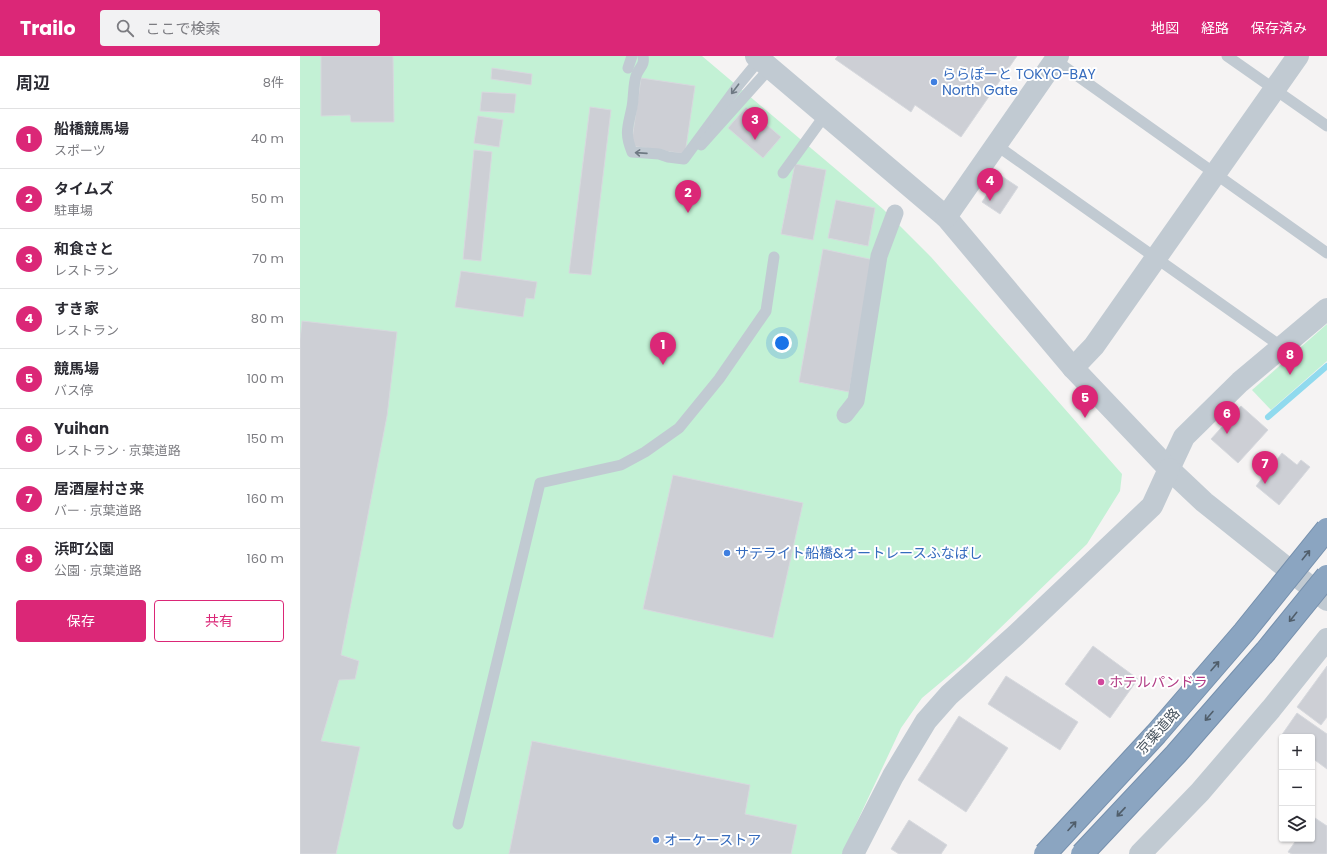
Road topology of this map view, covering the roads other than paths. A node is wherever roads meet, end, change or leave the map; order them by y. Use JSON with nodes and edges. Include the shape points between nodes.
{"nodes":[{"id":1,"x":632,"y":56,"type":"edge"},
{"id":2,"x":644,"y":56,"type":"edge"},
{"id":3,"x":1227,"y":56,"type":"edge"},
{"id":4,"x":1298,"y":56,"type":"edge"},
{"id":5,"x":1056,"y":58,"type":"edge"},
{"id":6,"x":762,"y":61,"type":"edge"},
{"id":7,"x":628,"y":68,"type":"dead end"},
{"id":8,"x":1275,"y":89,"type":"junction"},
{"id":9,"x":825,"y":115,"type":"junction"},
{"id":10,"x":1327,"y":126,"type":"edge"},
{"id":11,"x":996,"y":145,"type":"junction"},
{"id":12,"x":694,"y":153,"type":"dead end"},
{"id":13,"x":783,"y":173,"type":"dead end"},
{"id":14,"x":1216,"y":174,"type":"junction"},
{"id":15,"x":895,"y":213,"type":"dead end"},
{"id":16,"x":946,"y":217,"type":"junction"},
{"id":17,"x":1327,"y":253,"type":"edge"},
{"id":18,"x":774,"y":257,"type":"dead end"},
{"id":19,"x":1157,"y":258,"type":"junction"},
{"id":20,"x":1327,"y":309,"type":"edge"},
{"id":21,"x":1282,"y":347,"type":"junction"},
{"id":22,"x":1074,"y":368,"type":"junction"},
{"id":23,"x":845,"y":415,"type":"dead end"},
{"id":24,"x":1169,"y":469,"type":"junction"},
{"id":25,"x":1327,"y":529,"type":"edge"},
{"id":26,"x":1327,"y":576,"type":"edge"},
{"id":27,"x":1327,"y":600,"type":"edge"},
{"id":28,"x":1327,"y":639,"type":"edge"},
{"id":29,"x":458,"y":824,"type":"dead end"},
{"id":30,"x":853,"y":854,"type":"edge"},
{"id":31,"x":1045,"y":854,"type":"edge"},
{"id":32,"x":1082,"y":854,"type":"edge"},
{"id":33,"x":1140,"y":854,"type":"edge"}],
"edges":[{"from":1,"to":7,"type":"lane"},
{"from":6,"to":2,"type":"lane","one_way":true,"via":[[737,86],[684,159],[632,152],[627,140],[632,94],[637,75],[644,63]]},
{"from":3,"to":8,"type":"lane"},
{"from":4,"to":8,"type":"street"},
{"from":5,"to":11,"type":"street"},
{"from":5,"to":14,"type":"lane"},
{"from":6,"to":9,"type":"street"},
{"from":6,"to":12,"type":"lane"},
{"from":8,"to":10,"type":"lane"},
{"from":8,"to":14,"type":"street"},
{"from":9,"to":13,"type":"lane"},
{"from":9,"to":16,"type":"street"},
{"from":11,"to":16,"type":"street"},
{"from":11,"to":19,"type":"lane"},
{"from":14,"to":17,"type":"lane"},
{"from":14,"to":19,"type":"street"},
{"from":15,"to":23,"type":"street","via":[[879,256],[856,401]]},
{"from":16,"to":22,"type":"street"},
{"from":18,"to":29,"type":"lane","via":[[766,311],[719,379],[679,428],[621,465],[540,483]]},
{"from":19,"to":21,"type":"lane"},
{"from":19,"to":22,"type":"street","via":[[1094,346]]},
{"from":20,"to":21,"type":"street"},
{"from":21,"to":24,"type":"street","via":[[1240,382],[1184,437]]},
{"from":22,"to":24,"type":"street"},
{"from":24,"to":27,"type":"street","via":[[1204,502]]},
{"from":24,"to":30,"type":"street","via":[[1152,506],[949,695],[926,721],[892,776]]},
{"from":31,"to":25,"type":"highway","name":"京葉道路","one_way":true,"bridge":true,"via":[[1166,722],[1244,632]]},
{"from":26,"to":32,"type":"highway","name":"京葉道路","one_way":true,"bridge":true,"via":[[1266,651],[1176,754]]},
{"from":28,"to":33,"type":"street","via":[[1200,792]]}]}
